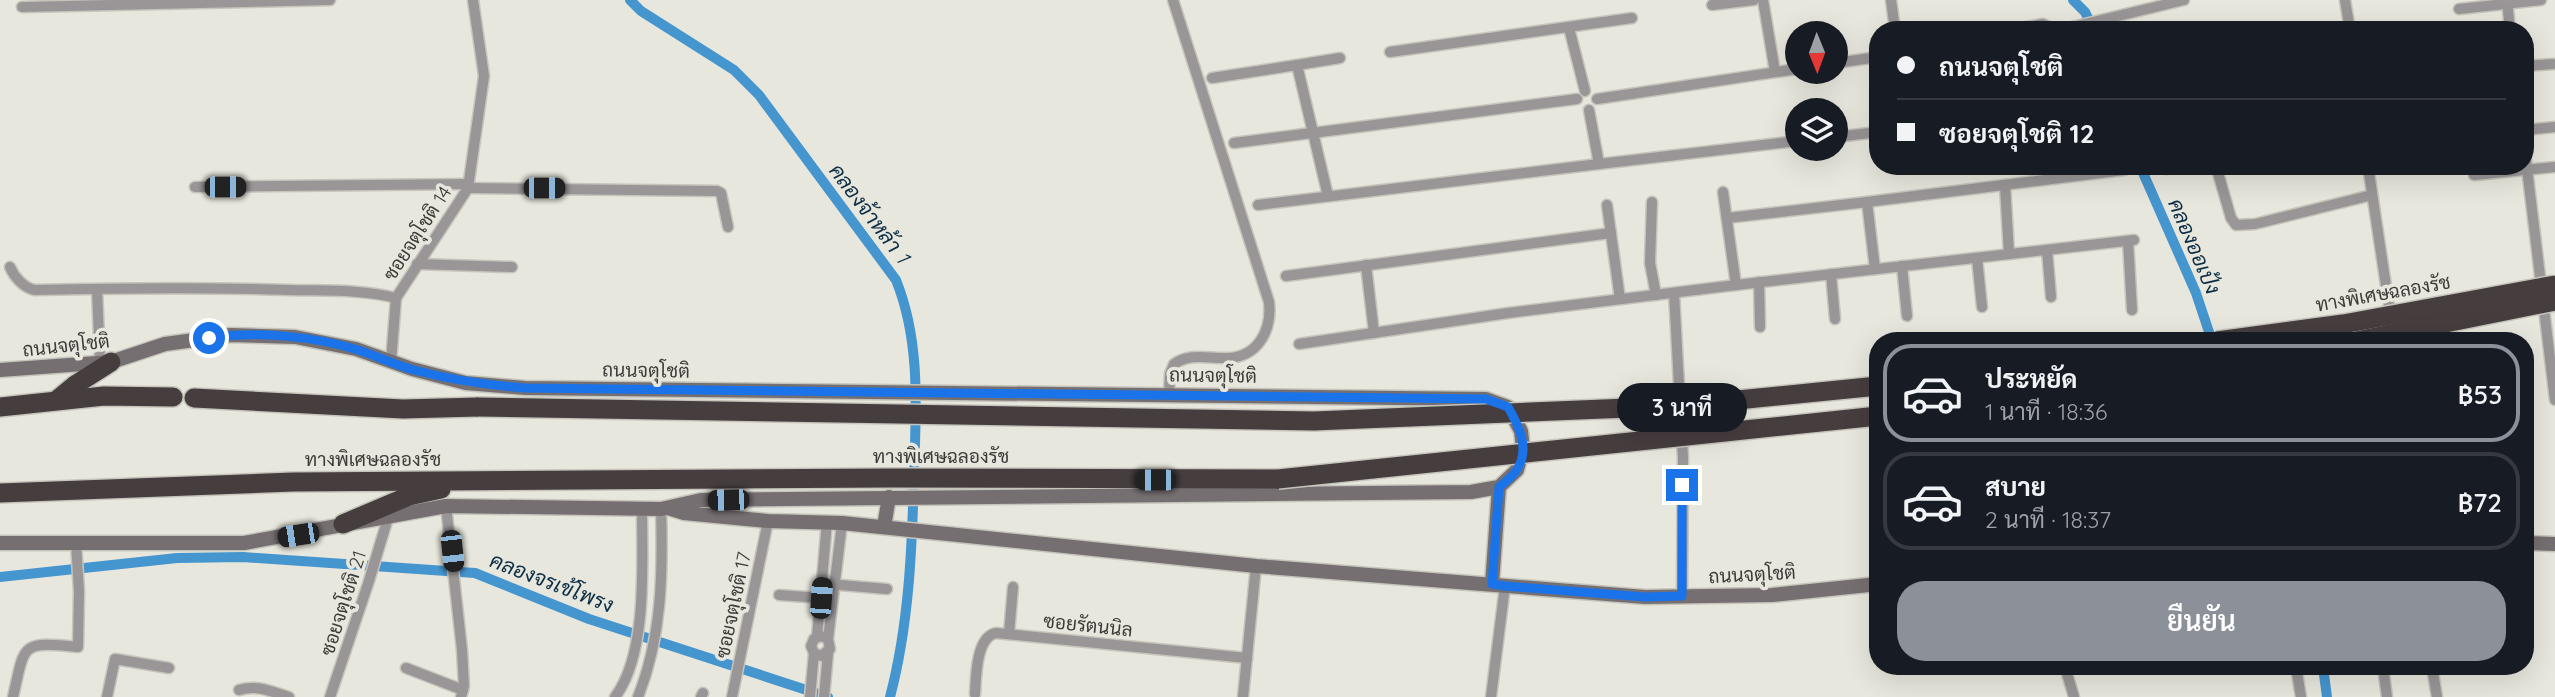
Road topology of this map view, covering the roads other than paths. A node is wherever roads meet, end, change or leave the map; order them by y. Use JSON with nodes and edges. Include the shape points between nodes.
{"nodes":[{"id":1,"x":330,"y":0,"type":"edge"},
{"id":2,"x":473,"y":0,"type":"edge"},
{"id":3,"x":1173,"y":0,"type":"edge"},
{"id":4,"x":1754,"y":0,"type":"edge"},
{"id":5,"x":1763,"y":0,"type":"edge"},
{"id":6,"x":1891,"y":0,"type":"edge"},
{"id":7,"x":2184,"y":0,"type":"edge"},
{"id":8,"x":2345,"y":0,"type":"edge"},
{"id":9,"x":2541,"y":0,"type":"edge"},
{"id":10,"x":132,"y":2,"type":"edge"},
{"id":11,"x":176,"y":2,"type":"edge"},
{"id":12,"x":2507,"y":2,"type":"edge"},
{"id":13,"x":1712,"y":5,"type":"dead end"},
{"id":14,"x":22,"y":7,"type":"dead end"},
{"id":15,"x":2459,"y":9,"type":"dead end"},
{"id":16,"x":1632,"y":18,"type":"dead end"},
{"id":17,"x":1894,"y":21,"type":"edge"},
{"id":18,"x":2098,"y":21,"type":"edge"},
{"id":19,"x":2348,"y":21,"type":"edge"},
{"id":20,"x":2509,"y":21,"type":"edge"},
{"id":21,"x":1569,"y":28,"type":"junction"},
{"id":22,"x":1390,"y":52,"type":"dead end"},
{"id":23,"x":1340,"y":58,"type":"dead end"},
{"id":24,"x":1869,"y":58,"type":"edge"},
{"id":25,"x":1848,"y":61,"type":"edge"},
{"id":26,"x":2553,"y":64,"type":"dead end"},
{"id":27,"x":1297,"y":65,"type":"junction"},
{"id":28,"x":2534,"y":65,"type":"edge"},
{"id":29,"x":1785,"y":71,"type":"edge"},
{"id":30,"x":1775,"y":72,"type":"junction"},
{"id":31,"x":1212,"y":78,"type":"dead end"},
{"id":32,"x":1581,"y":95,"type":"junction"},
{"id":33,"x":1597,"y":99,"type":"junction"},
{"id":34,"x":1589,"y":110,"type":"junction"},
{"id":35,"x":2555,"y":127,"type":"edge"},
{"id":36,"x":2534,"y":129,"type":"edge"},
{"id":37,"x":1315,"y":132,"type":"junction"},
{"id":38,"x":1869,"y":133,"type":"edge"},
{"id":39,"x":1848,"y":136,"type":"edge"},
{"id":40,"x":1785,"y":142,"type":"edge"},
{"id":41,"x":1234,"y":143,"type":"dead end"},
{"id":42,"x":1599,"y":164,"type":"junction"},
{"id":43,"x":2555,"y":167,"type":"edge"},
{"id":44,"x":2534,"y":169,"type":"edge"},
{"id":45,"x":2084,"y":175,"type":"edge"},
{"id":46,"x":2219,"y":175,"type":"edge"},
{"id":47,"x":2369,"y":175,"type":"edge"},
{"id":48,"x":2529,"y":175,"type":"edge"},
{"id":49,"x":2005,"y":185,"type":"junction"},
{"id":50,"x":468,"y":186,"type":"junction"},
{"id":51,"x":195,"y":187,"type":"dead end"},
{"id":52,"x":1723,"y":192,"type":"dead end"},
{"id":53,"x":2372,"y":195,"type":"junction"},
{"id":54,"x":1328,"y":196,"type":"junction"},
{"id":55,"x":1652,"y":202,"type":"dead end"},
{"id":56,"x":1867,"y":202,"type":"junction"},
{"id":57,"x":1258,"y":205,"type":"dead end"},
{"id":58,"x":1607,"y":205,"type":"dead end"},
{"id":59,"x":1727,"y":218,"type":"junction"},
{"id":60,"x":728,"y":227,"type":"dead end"},
{"id":61,"x":1611,"y":233,"type":"junction"},
{"id":62,"x":2047,"y":250,"type":"junction"},
{"id":63,"x":2009,"y":254,"type":"junction"},
{"id":64,"x":1977,"y":258,"type":"junction"},
{"id":65,"x":417,"y":264,"type":"junction"},
{"id":66,"x":1366,"y":265,"type":"junction"},
{"id":67,"x":1902,"y":266,"type":"junction"},
{"id":68,"x":10,"y":267,"type":"dead end"},
{"id":69,"x":512,"y":267,"type":"dead end"},
{"id":70,"x":1875,"y":269,"type":"junction"},
{"id":71,"x":1831,"y":274,"type":"junction"},
{"id":72,"x":1286,"y":276,"type":"dead end"},
{"id":73,"x":1759,"y":282,"type":"junction"},
{"id":74,"x":1736,"y":285,"type":"junction"},
{"id":75,"x":2555,"y":285,"type":"edge"},
{"id":76,"x":97,"y":289,"type":"junction"},
{"id":77,"x":1674,"y":293,"type":"junction"},
{"id":78,"x":1656,"y":295,"type":"junction"},
{"id":79,"x":2051,"y":297,"type":"dead end"},
{"id":80,"x":396,"y":298,"type":"junction"},
{"id":81,"x":1620,"y":299,"type":"junction"},
{"id":82,"x":2555,"y":301,"type":"edge"},
{"id":83,"x":1982,"y":307,"type":"dead end"},
{"id":84,"x":2132,"y":310,"type":"dead end"},
{"id":85,"x":1908,"y":316,"type":"dead end"},
{"id":86,"x":1835,"y":319,"type":"dead end"},
{"id":87,"x":1760,"y":327,"type":"dead end"},
{"id":88,"x":2284,"y":332,"type":"edge"},
{"id":89,"x":2393,"y":332,"type":"edge"},
{"id":90,"x":2401,"y":332,"type":"edge"},
{"id":91,"x":1374,"y":333,"type":"junction"},
{"id":92,"x":1299,"y":344,"type":"dead end"},
{"id":93,"x":105,"y":362,"type":"junction"},
{"id":94,"x":391,"y":362,"type":"junction"},
{"id":95,"x":0,"y":370,"type":"edge"},
{"id":96,"x":1869,"y":387,"type":"edge"},
{"id":97,"x":1169,"y":394,"type":"junction"},
{"id":98,"x":173,"y":397,"type":"dead end"},
{"id":99,"x":194,"y":398,"type":"dead end"},
{"id":100,"x":58,"y":399,"type":"junction"},
{"id":101,"x":2555,"y":400,"type":"edge"},
{"id":102,"x":0,"y":407,"type":"edge"},
{"id":103,"x":1869,"y":417,"type":"edge"},
{"id":104,"x":476,"y":481,"type":"junction"},
{"id":105,"x":938,"y":487,"type":"junction"},
{"id":106,"x":1499,"y":487,"type":"junction"},
{"id":107,"x":894,"y":490,"type":"junction"},
{"id":108,"x":0,"y":493,"type":"edge"},
{"id":109,"x":446,"y":506,"type":"junction"},
{"id":110,"x":664,"y":508,"type":"junction"},
{"id":111,"x":642,"y":509,"type":"junction"},
{"id":112,"x":388,"y":518,"type":"junction"},
{"id":113,"x":768,"y":521,"type":"junction"},
{"id":114,"x":835,"y":522,"type":"junction"},
{"id":115,"x":343,"y":524,"type":"junction"},
{"id":116,"x":891,"y":528,"type":"junction"},
{"id":117,"x":0,"y":543,"type":"edge"},
{"id":118,"x":2534,"y":543,"type":"edge"},
{"id":119,"x":2555,"y":544,"type":"edge"},
{"id":120,"x":76,"y":545,"type":"junction"},
{"id":121,"x":1256,"y":566,"type":"junction"},
{"id":122,"x":822,"y":584,"type":"junction"},
{"id":123,"x":834,"y":585,"type":"junction"},
{"id":124,"x":1498,"y":585,"type":"junction"},
{"id":125,"x":1869,"y":585,"type":"edge"},
{"id":126,"x":1013,"y":587,"type":"dead end"},
{"id":127,"x":887,"y":589,"type":"dead end"},
{"id":128,"x":779,"y":595,"type":"dead end"},
{"id":129,"x":1682,"y":596,"type":"junction"},
{"id":130,"x":821,"y":598,"type":"junction"},
{"id":131,"x":1009,"y":634,"type":"junction"},
{"id":132,"x":822,"y":638,"type":"junction"},
{"id":133,"x":828,"y":653,"type":"junction"},
{"id":134,"x":1247,"y":657,"type":"junction"},
{"id":135,"x":814,"y":658,"type":"junction"},
{"id":136,"x":169,"y":668,"type":"dead end"},
{"id":137,"x":407,"y":668,"type":"dead end"},
{"id":138,"x":2067,"y":675,"type":"edge"},
{"id":139,"x":2297,"y":675,"type":"edge"},
{"id":140,"x":2385,"y":675,"type":"edge"},
{"id":141,"x":2433,"y":675,"type":"edge"},
{"id":142,"x":239,"y":690,"type":"dead end"},
{"id":143,"x":462,"y":694,"type":"edge"},
{"id":144,"x":975,"y":694,"type":"dead end"},
{"id":145,"x":13,"y":697,"type":"edge"},
{"id":146,"x":107,"y":697,"type":"edge"},
{"id":147,"x":289,"y":697,"type":"edge"},
{"id":148,"x":330,"y":697,"type":"edge"},
{"id":149,"x":615,"y":697,"type":"edge"},
{"id":150,"x":638,"y":697,"type":"edge"},
{"id":151,"x":732,"y":697,"type":"edge"},
{"id":152,"x":810,"y":697,"type":"edge"},
{"id":153,"x":824,"y":697,"type":"edge"},
{"id":154,"x":1243,"y":697,"type":"edge"},
{"id":155,"x":1490,"y":697,"type":"edge"},
{"id":156,"x":2074,"y":697,"type":"edge"},
{"id":157,"x":2301,"y":697,"type":"edge"},
{"id":158,"x":2387,"y":697,"type":"edge"},
{"id":159,"x":2437,"y":697,"type":"edge"}],
"edges":[{"from":1,"to":11,"type":"street"},
{"from":2,"to":50,"type":"street","name":"ซอยจตุโชติ 14","via":[[484,76]]},
{"from":3,"to":97,"type":"street","via":[[1270,312],[1262,340],[1245,354],[1191,356],[1174,364]]},
{"from":4,"to":13,"type":"street"},
{"from":5,"to":30,"type":"street"},
{"from":6,"to":17,"type":"street"},
{"from":7,"to":18,"type":"street"},
{"from":8,"to":19,"type":"street"},
{"from":9,"to":12,"type":"street"},
{"from":10,"to":11,"type":"street"},
{"from":10,"to":14,"type":"street"},
{"from":12,"to":15,"type":"street"},
{"from":12,"to":20,"type":"street"},
{"from":16,"to":21,"type":"street"},
{"from":21,"to":22,"type":"street"},
{"from":21,"to":32,"type":"street"},
{"from":23,"to":27,"type":"street"},
{"from":24,"to":25,"type":"street"},
{"from":26,"to":28,"type":"street"},
{"from":27,"to":31,"type":"street"},
{"from":27,"to":37,"type":"street"},
{"from":29,"to":30,"type":"street"},
{"from":30,"to":33,"type":"street"},
{"from":32,"to":33,"type":"street","via":[[1592,92]]},
{"from":32,"to":34,"type":"street","via":[[1579,106]]},
{"from":32,"to":37,"type":"street"},
{"from":33,"to":34,"type":"street"},
{"from":34,"to":42,"type":"street"},
{"from":35,"to":36,"type":"street"},
{"from":37,"to":41,"type":"street"},
{"from":37,"to":54,"type":"street"},
{"from":38,"to":39,"type":"street"},
{"from":40,"to":42,"type":"street"},
{"from":42,"to":54,"type":"street"},
{"from":43,"to":44,"type":"street"},
{"from":45,"to":49,"type":"street"},
{"from":46,"to":53,"type":"street","via":[[2236,225]]},
{"from":47,"to":53,"type":"street"},
{"from":48,"to":101,"type":"street"},
{"from":49,"to":56,"type":"street"},
{"from":49,"to":63,"type":"street"},
{"from":50,"to":51,"type":"street"},
{"from":50,"to":60,"type":"street","via":[[719,191]]},
{"from":50,"to":65,"type":"street","name":"ซอยจตุโชติ 14"},
{"from":52,"to":59,"type":"street"},
{"from":53,"to":89,"type":"street"},
{"from":54,"to":57,"type":"street"},
{"from":55,"to":78,"type":"street","via":[[1650,263]]},
{"from":56,"to":59,"type":"street"},
{"from":56,"to":70,"type":"street"},
{"from":58,"to":61,"type":"street"},
{"from":59,"to":74,"type":"street"},
{"from":61,"to":66,"type":"street"},
{"from":61,"to":81,"type":"street"},
{"from":62,"to":63,"type":"street"},
{"from":62,"to":79,"type":"street"},
{"from":62,"to":84,"type":"street","via":[[2131,240]]},
{"from":63,"to":64,"type":"street"},
{"from":64,"to":67,"type":"street"},
{"from":64,"to":83,"type":"street"},
{"from":65,"to":69,"type":"street"},
{"from":65,"to":80,"type":"street","name":"ซอยจตุโชติ 14"},
{"from":66,"to":72,"type":"street"},
{"from":66,"to":91,"type":"street"},
{"from":67,"to":70,"type":"street"},
{"from":67,"to":85,"type":"street"},
{"from":68,"to":76,"type":"street","via":[[29,289]]},
{"from":70,"to":71,"type":"street"},
{"from":71,"to":73,"type":"street"},
{"from":71,"to":86,"type":"street"},
{"from":73,"to":74,"type":"street"},
{"from":73,"to":87,"type":"street"},
{"from":74,"to":77,"type":"street"},
{"from":75,"to":88,"type":"highway","name":"ทางพิเศษฉลองรัช","bridge":true},
{"from":76,"to":80,"type":"street","via":[[236,288]]},
{"from":76,"to":93,"type":"street"},
{"from":77,"to":78,"type":"street"},
{"from":77,"to":129,"type":"street","via":[[1683,458]]},
{"from":78,"to":81,"type":"street"},
{"from":80,"to":94,"type":"street","name":"ซอยจตุโชติ 14"},
{"from":81,"to":91,"type":"street"},
{"from":82,"to":90,"type":"highway","bridge":true},
{"from":91,"to":92,"type":"street"},
{"from":93,"to":94,"type":"street","name":"ถนนจตุโชติ","via":[[165,344],[231,335],[295,337],[356,349]]},
{"from":93,"to":95,"type":"street","name":"ถนนจตุโชติ"},
{"from":93,"to":100,"type":"highway"},
{"from":94,"to":97,"type":"street","name":"ถนนจตุโชติ","via":[[466,383],[525,388]]},
{"from":96,"to":99,"type":"highway","name":"ทางพิเศษฉลองรัช","bridge":true,"via":[[1677,406],[1314,421],[403,409]]},
{"from":97,"to":106,"type":"street","name":"ถนนจตุโชติ","via":[[1486,399],[1508,407],[1521,431],[1523,448],[1517,470]]},
{"from":98,"to":100,"type":"highway"},
{"from":100,"to":102,"type":"highway"},
{"from":103,"to":105,"type":"highway","name":"ทางพิเศษฉลองรัช","bridge":true,"via":[[1313,477],[1045,479]]},
{"from":104,"to":107,"type":"highway","name":"ทางพิเศษฉลองรัช"},
{"from":104,"to":108,"type":"highway","name":"ทางพิเศษฉลองรัช","via":[[293,482]]},
{"from":104,"to":115,"type":"highway","via":[[409,496]]},
{"from":105,"to":106,"type":"street","via":[[1471,492]]},
{"from":105,"to":107,"type":"highway","name":"ทางพิเศษฉลองรัช"},
{"from":106,"to":124,"type":"street"},
{"from":107,"to":110,"type":"street","name":"ถนนจตุโชติ","via":[[701,500]]},
{"from":107,"to":116,"type":"street"},
{"from":109,"to":111,"type":"street","name":"ถนนจตุโชติ"},
{"from":109,"to":112,"type":"street","name":"ถนนจตุโชติ"},
{"from":109,"to":143,"type":"street"},
{"from":110,"to":111,"type":"street","name":"ถนนจตุโชติ"},
{"from":110,"to":113,"type":"street","name":"ถนนจตุโชติ"},
{"from":110,"to":150,"type":"street","via":[[653,653]]},
{"from":111,"to":149,"type":"street","via":[[636,647],[625,684]]},
{"from":112,"to":115,"type":"street","name":"ถนนจตุโชติ"},
{"from":112,"to":148,"type":"street","name":"ซอยจตุโชติ 21"},
{"from":113,"to":114,"type":"street","name":"ถนนจตุโชติ"},
{"from":113,"to":151,"type":"street","name":"ซอยจตุโชติ 17"},
{"from":114,"to":116,"type":"street","name":"ถนนจตุโชติ"},
{"from":114,"to":122,"type":"street"},
{"from":114,"to":123,"type":"street"},
{"from":115,"to":120,"type":"street","name":"ถนนจตุโชติ","via":[[244,543]]},
{"from":116,"to":121,"type":"street","name":"ถนนจตุโชติ"},
{"from":117,"to":120,"type":"street","name":"ถนนจตุโชติ"},
{"from":118,"to":119,"type":"street"},
{"from":120,"to":145,"type":"street","via":[[78,647],[32,646],[22,656]]},
{"from":121,"to":124,"type":"street","name":"ถนนจตุโชติ"},
{"from":121,"to":134,"type":"street"},
{"from":122,"to":123,"type":"street"},
{"from":122,"to":130,"type":"street"},
{"from":123,"to":127,"type":"street"},
{"from":123,"to":132,"type":"street"},
{"from":124,"to":129,"type":"street","name":"ถนนจตุโชติ"},
{"from":124,"to":155,"type":"street"},
{"from":125,"to":129,"type":"street","name":"ถนนจตุโชติ"},
{"from":126,"to":131,"type":"street"},
{"from":128,"to":130,"type":"street"},
{"from":130,"to":132,"type":"street"},
{"from":131,"to":134,"type":"street","name":"ซอยรัตนนิล"},
{"from":131,"to":144,"type":"street","via":[[987,637],[978,657]]},
{"from":132,"to":133,"type":"street","via":[[831,646]]},
{"from":132,"to":135,"type":"street","via":[[812,643]]},
{"from":133,"to":135,"type":"street"},
{"from":133,"to":153,"type":"street"},
{"from":134,"to":154,"type":"street"},
{"from":135,"to":152,"type":"street"},
{"from":136,"to":146,"type":"street","via":[[115,659]]},
{"from":137,"to":143,"type":"street"},
{"from":138,"to":156,"type":"street"},
{"from":139,"to":157,"type":"street"},
{"from":140,"to":158,"type":"street"},
{"from":141,"to":159,"type":"street"},
{"from":142,"to":147,"type":"street","via":[[261,688]]}]}
